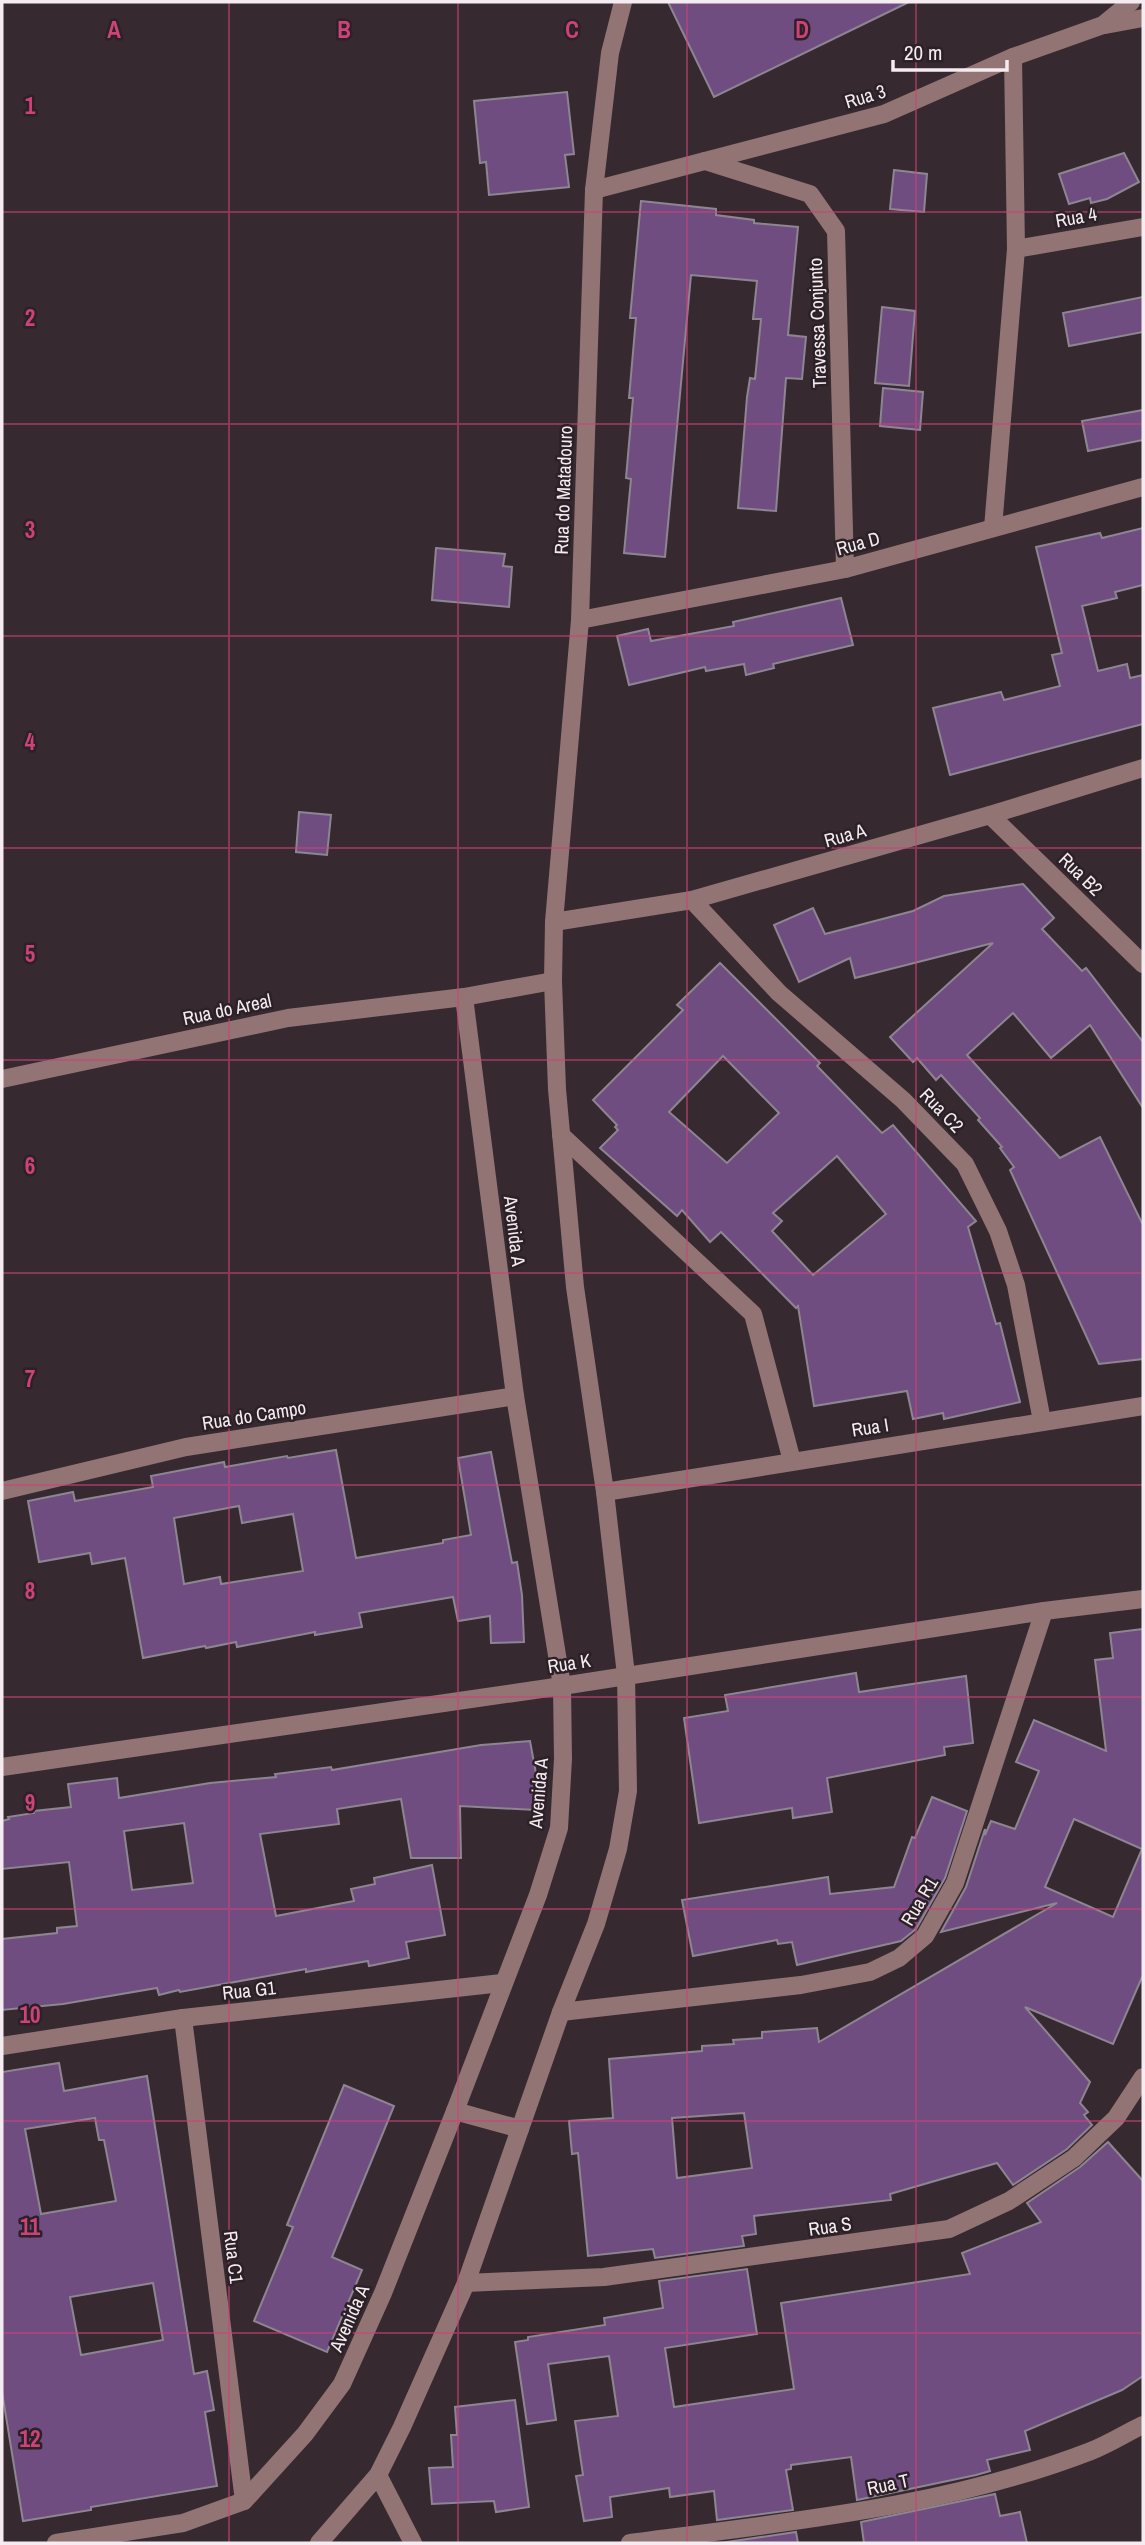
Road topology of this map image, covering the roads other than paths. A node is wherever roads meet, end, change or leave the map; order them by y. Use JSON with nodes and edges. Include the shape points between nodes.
{"nodes":[{"id":1,"x":623,"y":2,"type":"edge"},
{"id":2,"x":1131,"y":2,"type":"edge"},
{"id":3,"x":1143,"y":18,"type":"edge"},
{"id":4,"x":1103,"y":25,"type":"junction"},
{"id":5,"x":1013,"y":57,"type":"junction"},
{"id":6,"x":705,"y":161,"type":"junction"},
{"id":7,"x":594,"y":190,"type":"junction"},
{"id":8,"x":1143,"y":227,"type":"edge"},
{"id":9,"x":1016,"y":248,"type":"junction"},
{"id":10,"x":1143,"y":487,"type":"edge"},
{"id":11,"x":993,"y":528,"type":"junction"},
{"id":12,"x":845,"y":569,"type":"junction"},
{"id":13,"x":580,"y":620,"type":"junction"},
{"id":14,"x":1143,"y":768,"type":"edge"},
{"id":15,"x":990,"y":815,"type":"junction"},
{"id":16,"x":692,"y":900,"type":"junction"},
{"id":17,"x":554,"y":922,"type":"junction"},
{"id":18,"x":1143,"y":964,"type":"edge"},
{"id":19,"x":553,"y":981,"type":"junction"},
{"id":20,"x":464,"y":997,"type":"junction"},
{"id":21,"x":2,"y":1079,"type":"edge"},
{"id":22,"x":561,"y":1135,"type":"junction"},
{"id":23,"x":515,"y":1396,"type":"junction"},
{"id":24,"x":1143,"y":1406,"type":"edge"},
{"id":25,"x":1042,"y":1421,"type":"junction"},
{"id":26,"x":792,"y":1461,"type":"junction"},
{"id":27,"x":2,"y":1491,"type":"edge"},
{"id":28,"x":604,"y":1492,"type":"junction"},
{"id":29,"x":1143,"y":1599,"type":"edge"},
{"id":30,"x":1044,"y":1611,"type":"junction"},
{"id":31,"x":626,"y":1675,"type":"junction"},
{"id":32,"x":562,"y":1686,"type":"junction"},
{"id":33,"x":2,"y":1767,"type":"edge"},
{"id":34,"x":502,"y":1983,"type":"junction"},
{"id":35,"x":561,"y":2012,"type":"junction"},
{"id":36,"x":183,"y":2018,"type":"junction"},
{"id":37,"x":2,"y":2046,"type":"edge"},
{"id":38,"x":1143,"y":2077,"type":"edge"},
{"id":39,"x":454,"y":2111,"type":"junction"},
{"id":40,"x":520,"y":2129,"type":"junction"},
{"id":41,"x":466,"y":2283,"type":"junction"},
{"id":42,"x":1143,"y":2425,"type":"edge"},
{"id":43,"x":378,"y":2475,"type":"junction"},
{"id":44,"x":244,"y":2501,"type":"junction"},
{"id":45,"x":56,"y":2543,"type":"edge"},
{"id":46,"x":318,"y":2543,"type":"edge"},
{"id":47,"x":413,"y":2543,"type":"edge"},
{"id":48,"x":630,"y":2543,"type":"edge"}],
"edges":[{"from":1,"to":7,"type":"street","name":"Rua do Matadouro","via":[[610,53]]},
{"from":2,"to":4,"type":"street","name":"Rua 3"},
{"from":3,"to":4,"type":"street"},
{"from":4,"to":5,"type":"street","name":"Rua 3"},
{"from":5,"to":6,"type":"street","name":"Rua 3","via":[[884,114]]},
{"from":5,"to":9,"type":"street"},
{"from":6,"to":7,"type":"street","name":"Rua 3"},
{"from":6,"to":12,"type":"street","name":"Travessa Conjunto","via":[[810,194],[836,231]]},
{"from":7,"to":13,"type":"street","name":"Rua do Matadouro"},
{"from":8,"to":9,"type":"street","name":"Rua 4"},
{"from":9,"to":11,"type":"street"},
{"from":10,"to":11,"type":"street","name":"Rua D"},
{"from":11,"to":12,"type":"street","name":"Rua D"},
{"from":12,"to":13,"type":"street","name":"Rua D"},
{"from":13,"to":17,"type":"street","name":"Rua do Matadouro"},
{"from":14,"to":15,"type":"street","name":"Rua A"},
{"from":15,"to":16,"type":"street","name":"Rua A"},
{"from":15,"to":18,"type":"street","name":"Rua B2"},
{"from":16,"to":17,"type":"street","name":"Rua A"},
{"from":16,"to":25,"type":"street","name":"Rua C2","via":[[779,993],[903,1100],[965,1164],[998,1231],[1016,1285]]},
{"from":17,"to":19,"type":"street","name":"Rua do Matadouro"},
{"from":19,"to":20,"type":"street","name":"Rua do Areal"},
{"from":19,"to":22,"type":"street"},
{"from":20,"to":21,"type":"street","name":"Rua do Areal","via":[[288,1018]]},
{"from":20,"to":23,"type":"street","name":"Avenida A"},
{"from":22,"to":26,"type":"street","via":[[753,1314]]},
{"from":22,"to":28,"type":"street","via":[[575,1287]]},
{"from":23,"to":27,"type":"street","name":"Rua do Campo","via":[[186,1447]]},
{"from":23,"to":32,"type":"street","name":"Avenida A"},
{"from":24,"to":25,"type":"street","name":"Rua I"},
{"from":25,"to":26,"type":"street","name":"Rua I"},
{"from":26,"to":28,"type":"street","name":"Rua I"},
{"from":28,"to":31,"type":"street"},
{"from":29,"to":30,"type":"street","name":"Rua K"},
{"from":30,"to":31,"type":"street","name":"Rua K"},
{"from":30,"to":35,"type":"street","name":"Rua R1","via":[[955,1883],[925,1937],[899,1958],[870,1972],[800,1985]]},
{"from":31,"to":32,"type":"street","name":"Rua K"},
{"from":31,"to":35,"type":"street","via":[[628,1791],[618,1849],[596,1924]]},
{"from":32,"to":33,"type":"street","name":"Rua K"},
{"from":32,"to":34,"type":"street","name":"Avenida A","via":[[559,1828]]},
{"from":34,"to":36,"type":"street","name":"Rua G1"},
{"from":34,"to":39,"type":"street","name":"Avenida A"},
{"from":35,"to":40,"type":"street"},
{"from":36,"to":37,"type":"street","name":"Rua G1"},
{"from":36,"to":44,"type":"street","name":"Rua C1"},
{"from":38,"to":41,"type":"street","name":"Rua S","via":[[1116,2118],[1074,2158],[1009,2201],[949,2229],[604,2277]]},
{"from":39,"to":40,"type":"street"},
{"from":39,"to":44,"type":"street","name":"Avenida A","via":[[342,2384],[306,2434]]},
{"from":40,"to":41,"type":"street"},
{"from":41,"to":43,"type":"street"},
{"from":42,"to":48,"type":"street","name":"Rua T","via":[[1091,2450],[980,2485],[871,2510]]},
{"from":43,"to":46,"type":"street"},
{"from":43,"to":47,"type":"street"},
{"from":44,"to":45,"type":"street","name":"Avenida A","via":[[183,2523]]}]}
